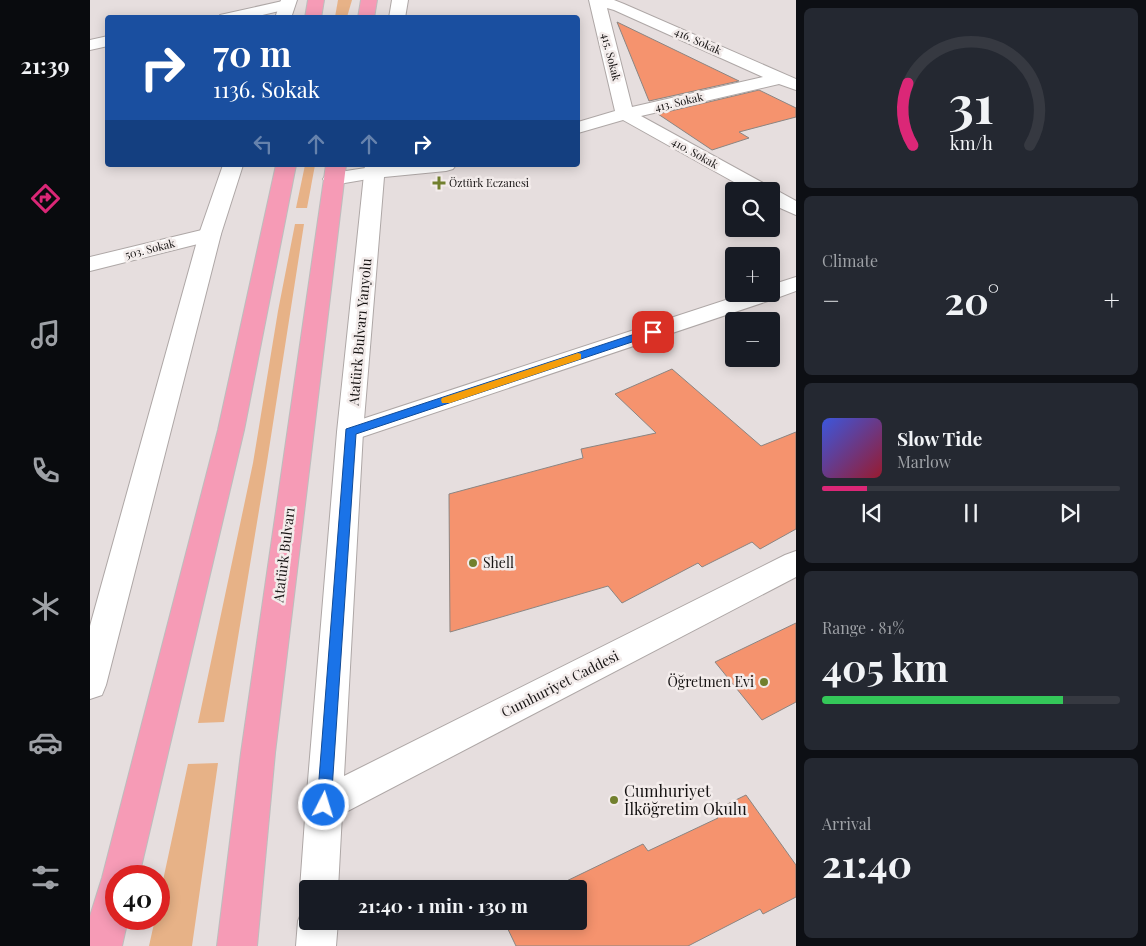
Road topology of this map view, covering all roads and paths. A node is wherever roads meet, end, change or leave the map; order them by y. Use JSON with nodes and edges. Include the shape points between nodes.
{"nodes":[{"id":1,"x":316,"y":0,"type":"edge"},
{"id":2,"x":369,"y":0,"type":"edge"},
{"id":3,"x":400,"y":0,"type":"edge"},
{"id":4,"x":598,"y":0,"type":"edge"},
{"id":5,"x":286,"y":8,"type":"edge"},
{"id":6,"x":244,"y":15,"type":"edge"},
{"id":7,"x":314,"y":15,"type":"edge"},
{"id":8,"x":366,"y":15,"type":"edge"},
{"id":9,"x":398,"y":15,"type":"edge"},
{"id":10,"x":105,"y":42,"type":"edge"},
{"id":11,"x":90,"y":44,"type":"edge"},
{"id":12,"x":788,"y":82,"type":"edge"},
{"id":13,"x":625,"y":114,"type":"junction"},
{"id":14,"x":580,"y":127,"type":"edge"},
{"id":15,"x":232,"y":167,"type":"edge"},
{"id":16,"x":286,"y":167,"type":"edge"},
{"id":17,"x":399,"y":167,"type":"edge"},
{"id":18,"x":375,"y":168,"type":"edge"},
{"id":19,"x":334,"y":172,"type":"edge"},
{"id":20,"x":748,"y":182,"type":"edge"},
{"id":21,"x":780,"y":200,"type":"edge"},
{"id":22,"x":796,"y":209,"type":"edge"},
{"id":23,"x":210,"y":234,"type":"junction"},
{"id":24,"x":90,"y":264,"type":"edge"},
{"id":25,"x":783,"y":290,"type":"edge"},
{"id":26,"x":350,"y":432,"type":"junction"},
{"id":27,"x":796,"y":563,"type":"edge"},
{"id":28,"x":90,"y":685,"type":"edge"},
{"id":29,"x":324,"y":805,"type":"junction"},
{"id":30,"x":123,"y":865,"type":"edge"},
{"id":31,"x":320,"y":880,"type":"edge"},
{"id":32,"x":106,"y":930,"type":"edge"},
{"id":33,"x":317,"y":930,"type":"edge"},
{"id":34,"x":102,"y":946,"type":"edge"},
{"id":35,"x":236,"y":946,"type":"edge"},
{"id":36,"x":316,"y":946,"type":"edge"}],
"edges":[{"from":1,"to":7,"type":"highway"},
{"from":2,"to":8,"type":"highway"},
{"from":3,"to":9,"type":"street"},
{"from":4,"to":12,"type":"street","name":"416. Sokak","via":[[628,10]]},
{"from":4,"to":13,"type":"street","name":"415. Sokak"},
{"from":5,"to":6,"type":"street"},
{"from":10,"to":11,"type":"street"},
{"from":12,"to":13,"type":"street","name":"413. Sokak"},
{"from":13,"to":14,"type":"street","name":"413. Sokak"},
{"from":13,"to":20,"type":"street","name":"410. Sokak"},
{"from":15,"to":23,"type":"street"},
{"from":16,"to":30,"type":"highway","via":[[231,430]]},
{"from":17,"to":18,"type":"street"},
{"from":18,"to":19,"type":"street"},
{"from":18,"to":26,"type":"street","name":"Atatürk Bulvarı Yanyolu"},
{"from":19,"to":35,"type":"highway","name":"Atatürk Bulvarı","via":[[258,752]]},
{"from":21,"to":22,"type":"street"},
{"from":23,"to":24,"type":"street","name":"503. Sokak"},
{"from":23,"to":28,"type":"street"},
{"from":25,"to":26,"type":"street"},
{"from":26,"to":29,"type":"street","name":"Atatürk Bulvarı Yanyolu"},
{"from":27,"to":29,"type":"street","name":"Cumhuriyet Caddesi"},
{"from":29,"to":31,"type":"street","name":"Atatürk Bulvarı Yanyolu"},
{"from":32,"to":34,"type":"highway"},
{"from":33,"to":36,"type":"street"}]}
